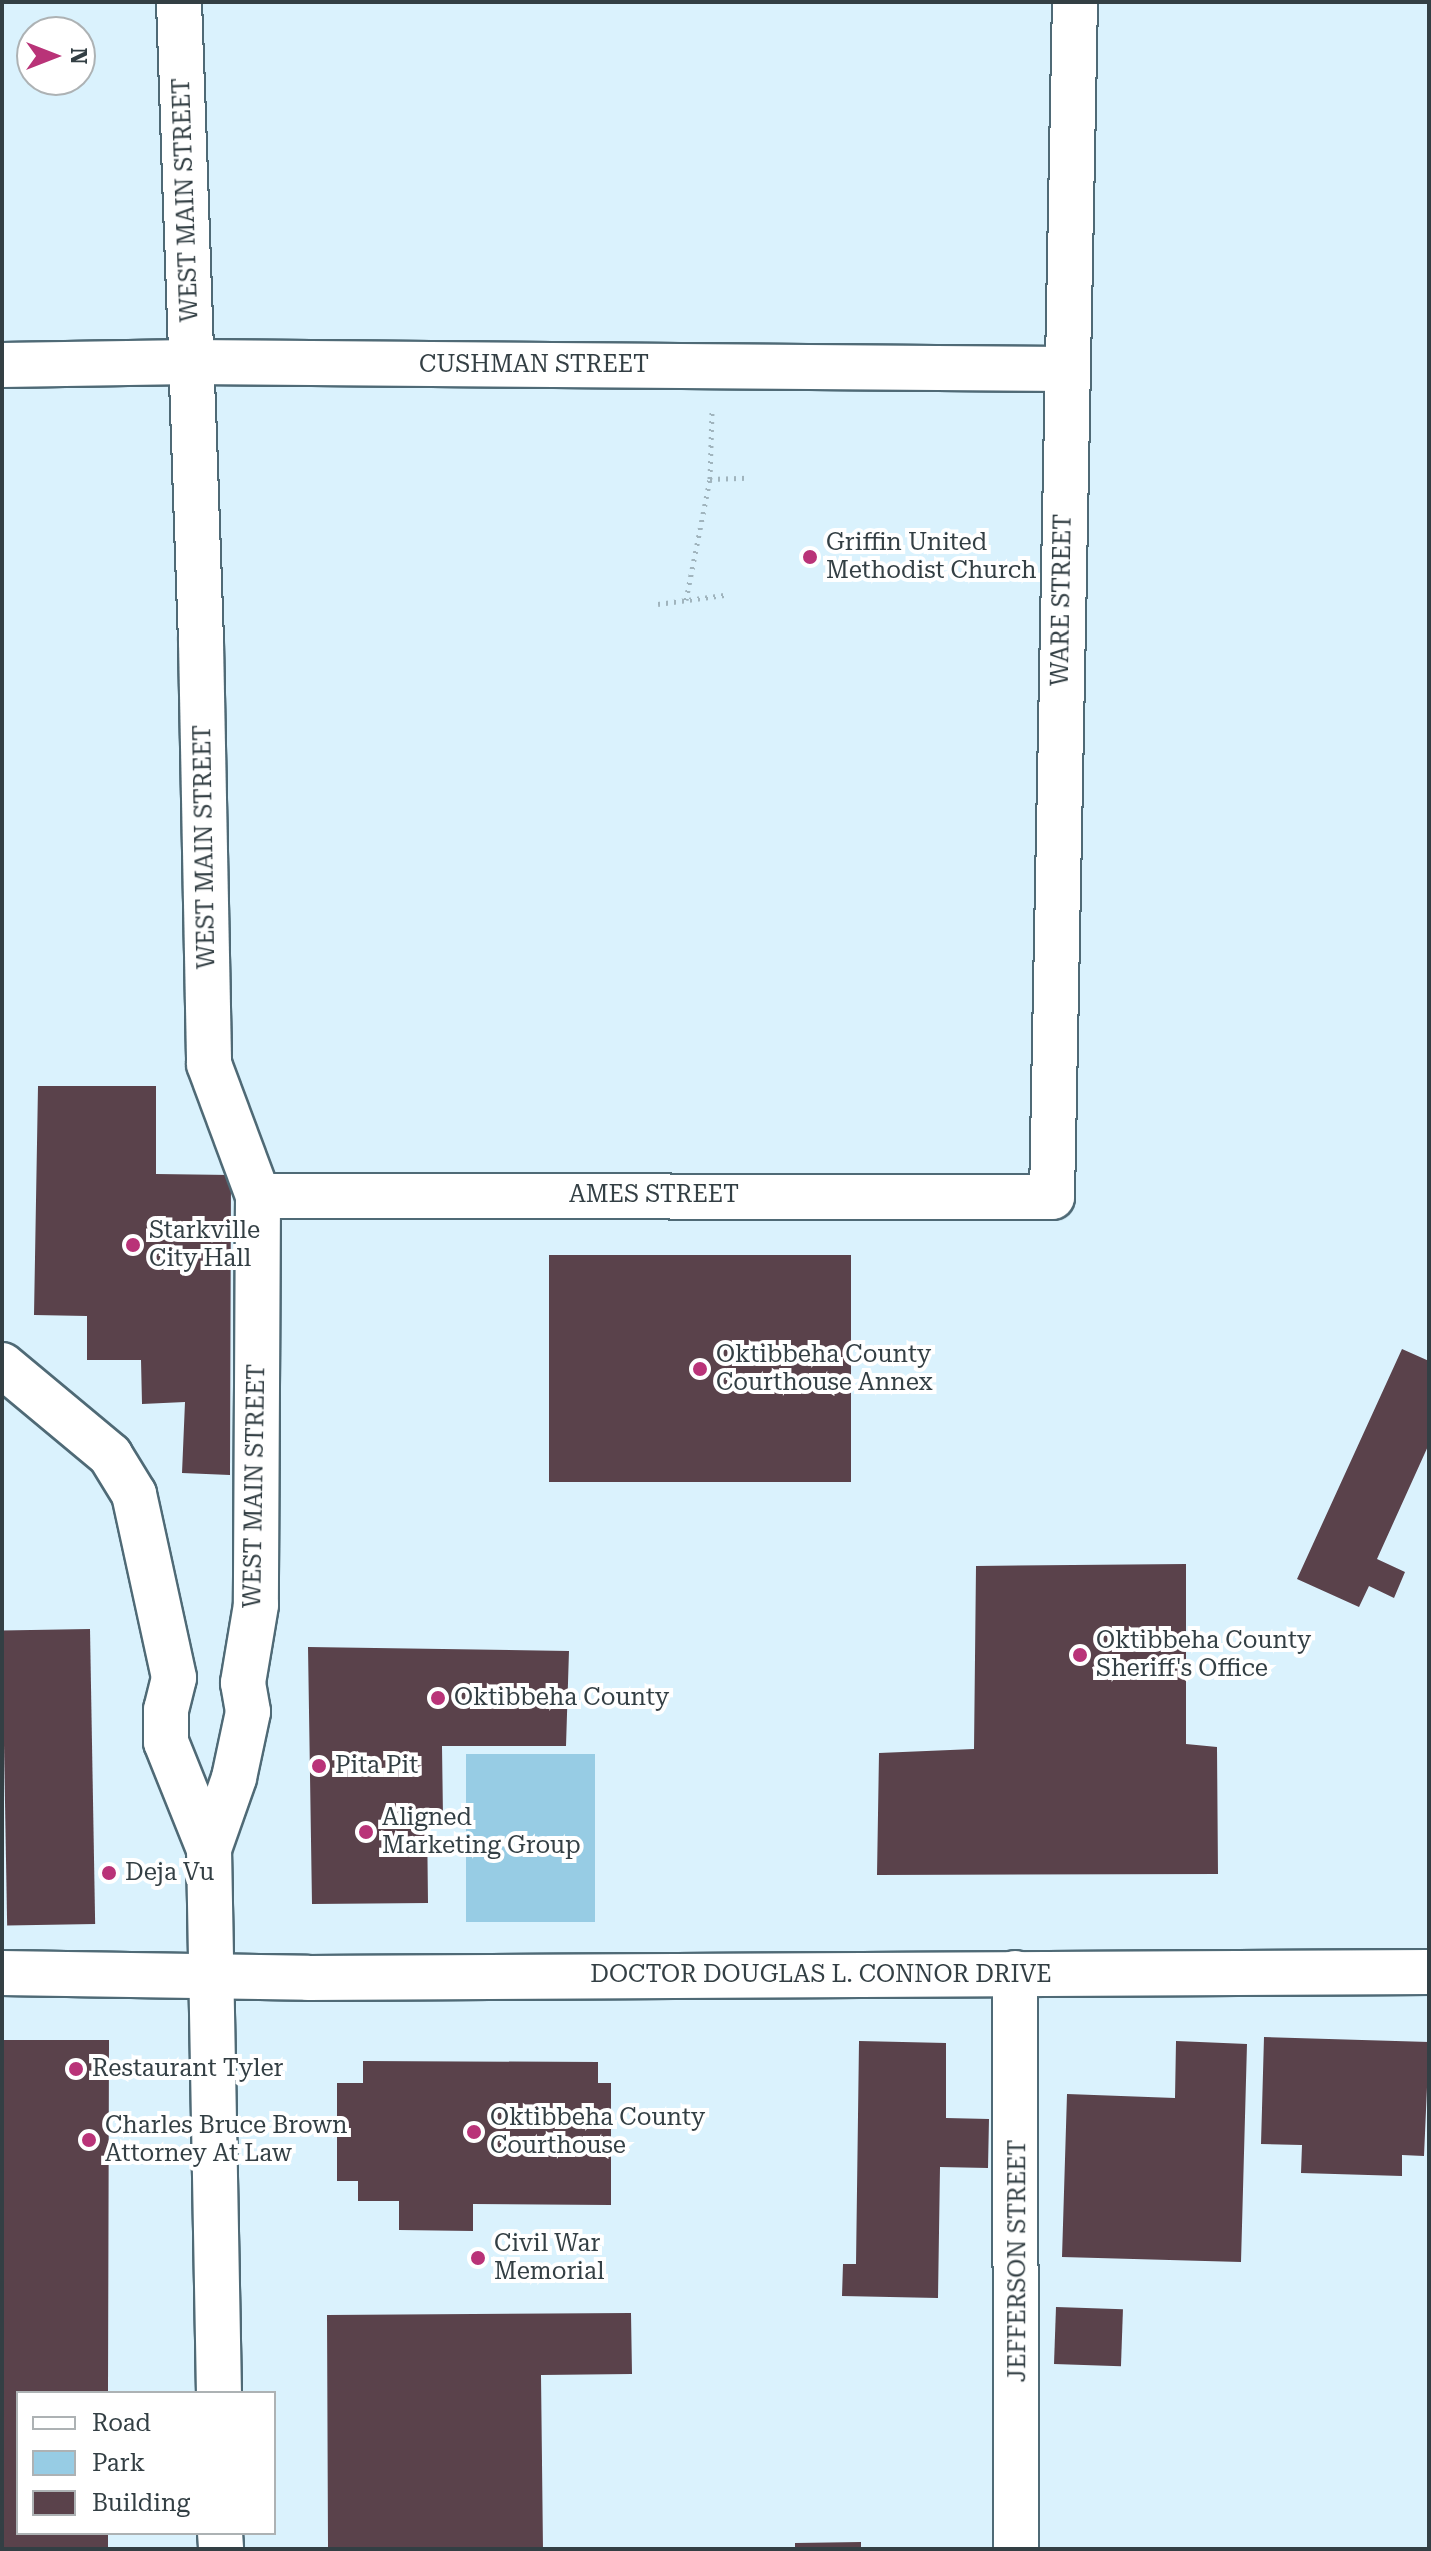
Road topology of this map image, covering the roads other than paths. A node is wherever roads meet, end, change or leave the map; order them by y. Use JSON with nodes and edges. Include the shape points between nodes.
{"nodes":[{"id":1,"x":179,"y":2,"type":"edge"},
{"id":2,"x":1075,"y":2,"type":"edge"},
{"id":3,"x":191,"y":362,"type":"junction"},
{"id":4,"x":2,"y":365,"type":"edge"},
{"id":5,"x":1066,"y":369,"type":"junction"},
{"id":6,"x":258,"y":1196,"type":"junction"},
{"id":7,"x":1052,"y":1197,"type":"joint"},
{"id":8,"x":2,"y":1365,"type":"edge"},
{"id":9,"x":174,"y":1678,"type":"junction"},
{"id":10,"x":243,"y":1683,"type":"junction"},
{"id":11,"x":209,"y":1849,"type":"junction"},
{"id":12,"x":1429,"y":1972,"type":"edge"},
{"id":13,"x":2,"y":1973,"type":"edge"},
{"id":14,"x":1015,"y":1973,"type":"junction"},
{"id":15,"x":213,"y":1975,"type":"junction"},
{"id":16,"x":219,"y":2391,"type":"edge"},
{"id":17,"x":1016,"y":2549,"type":"edge"}],
"edges":[{"from":1,"to":3,"type":"street","name":"WEST MAIN STREET"},
{"from":2,"to":5,"type":"street","name":"WARE STREET"},
{"from":3,"to":4,"type":"street","name":"CUSHMAN STREET"},
{"from":3,"to":5,"type":"street","name":"CUSHMAN STREET"},
{"from":3,"to":6,"type":"street","name":"WEST MAIN STREET","via":[[209,1064]]},
{"from":5,"to":7,"type":"street","name":"WARE STREET"},
{"from":6,"to":7,"type":"street","name":"AMES STREET"},
{"from":6,"to":10,"type":"street","name":"WEST MAIN STREET","via":[[256,1605]]},
{"from":8,"to":9,"type":"street","via":[[110,1455],[134,1494]]},
{"from":9,"to":10,"type":"street","via":[[190,1669],[209,1669],[227,1671]]},
{"from":9,"to":11,"type":"street","via":[[166,1742]]},
{"from":10,"to":11,"type":"street","name":"WEST MAIN STREET","via":[[248,1712]]},
{"from":11,"to":15,"type":"street","name":"WEST MAIN STREET"},
{"from":12,"to":14,"type":"street","name":"DOCTOR DOUGLAS L. CONNOR DRIVE"},
{"from":13,"to":15,"type":"street","name":"DOCTOR DOUGLAS L. CONNOR DRIVE"},
{"from":14,"to":15,"type":"street","name":"DOCTOR DOUGLAS L. CONNOR DRIVE"},
{"from":14,"to":17,"type":"street","name":"JEFFERSON STREET"},
{"from":15,"to":16,"type":"street","name":"WEST MAIN STREET"}]}
